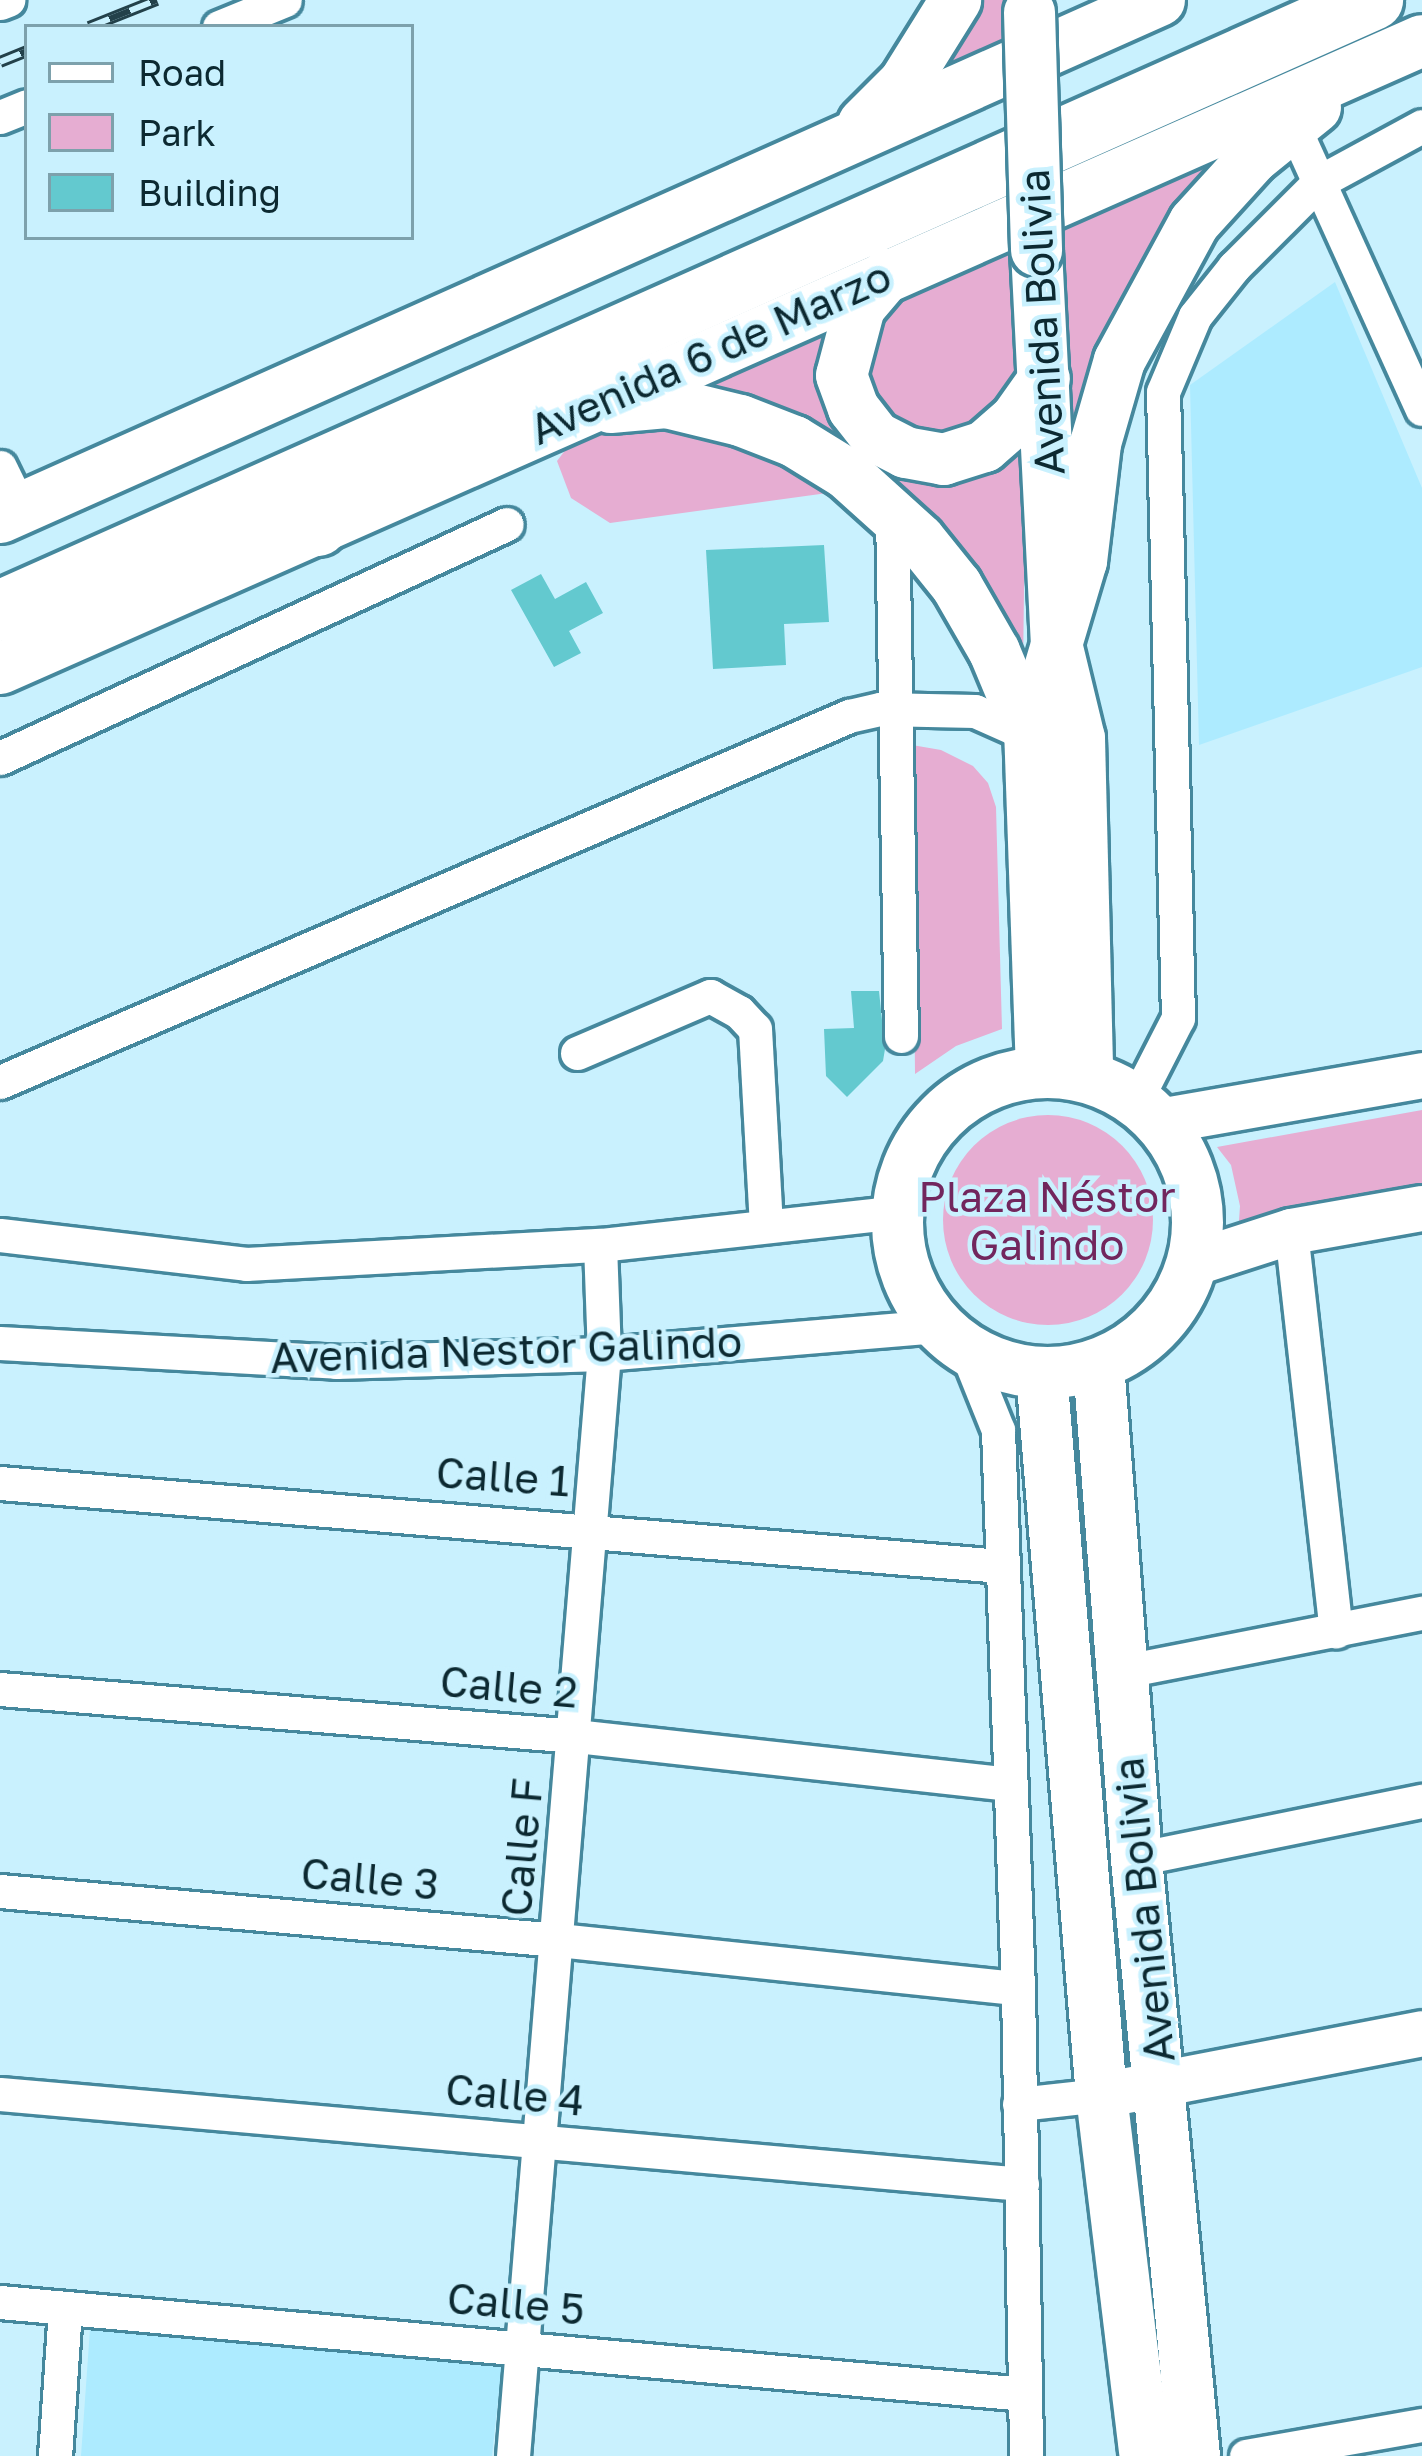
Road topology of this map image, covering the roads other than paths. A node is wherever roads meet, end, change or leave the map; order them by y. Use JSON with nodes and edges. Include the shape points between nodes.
{"nodes":[{"id":1,"x":285,"y":0,"type":"edge"},
{"id":2,"x":955,"y":0,"type":"edge"},
{"id":3,"x":1159,"y":0,"type":"edge"},
{"id":4,"x":1289,"y":0,"type":"edge"},
{"id":5,"x":1029,"y":6,"type":"edge"},
{"id":6,"x":226,"y":24,"type":"edge"},
{"id":7,"x":1396,"y":31,"type":"edge"},
{"id":8,"x":1292,"y":123,"type":"junction"},
{"id":9,"x":1422,"y":126,"type":"edge"},
{"id":10,"x":835,"y":147,"type":"junction"},
{"id":11,"x":1319,"y":182,"type":"junction"},
{"id":12,"x":887,"y":274,"type":"junction"},
{"id":13,"x":1044,"y":378,"type":"junction"},
{"id":14,"x":1422,"y":409,"type":"edge"},
{"id":15,"x":563,"y":416,"type":"junction"},
{"id":16,"x":892,"y":512,"type":"junction"},
{"id":17,"x":507,"y":524,"type":"dead end"},
{"id":18,"x":318,"y":526,"type":"junction"},
{"id":19,"x":171,"y":535,"type":"junction"},
{"id":20,"x":3,"y":545,"type":"edge"},
{"id":21,"x":1056,"y":643,"type":"junction"},
{"id":22,"x":0,"y":668,"type":"edge"},
{"id":23,"x":896,"y":710,"type":"junction"},
{"id":24,"x":1029,"y":735,"type":"junction"},
{"id":25,"x":0,"y":758,"type":"edge"},
{"id":26,"x":902,"y":1036,"type":"dead end"},
{"id":27,"x":577,"y":1053,"type":"dead end"},
{"id":28,"x":1064,"y":1074,"type":"junction"},
{"id":29,"x":1422,"y":1076,"type":"edge"},
{"id":30,"x":0,"y":1082,"type":"edge"},
{"id":31,"x":1147,"y":1111,"type":"junction"},
{"id":32,"x":1422,"y":1208,"type":"edge"},
{"id":33,"x":897,"y":1212,"type":"junction"},
{"id":34,"x":766,"y":1225,"type":"junction"},
{"id":35,"x":1291,"y":1231,"type":"junction"},
{"id":36,"x":0,"y":1235,"type":"edge"},
{"id":37,"x":600,"y":1245,"type":"junction"},
{"id":38,"x":1192,"y":1263,"type":"junction"},
{"id":39,"x":952,"y":1337,"type":"junction"},
{"id":40,"x":0,"y":1342,"type":"edge"},
{"id":41,"x":604,"y":1354,"type":"junction"},
{"id":42,"x":1098,"y":1364,"type":"junction"},
{"id":43,"x":1040,"y":1372,"type":"junction"},
{"id":44,"x":0,"y":1483,"type":"edge"},
{"id":45,"x":592,"y":1528,"type":"junction"},
{"id":46,"x":1000,"y":1566,"type":"junction"},
{"id":47,"x":1422,"y":1613,"type":"edge"},
{"id":48,"x":1336,"y":1631,"type":"junction"},
{"id":49,"x":1120,"y":1672,"type":"junction"},
{"id":50,"x":0,"y":1690,"type":"edge"},
{"id":51,"x":575,"y":1736,"type":"junction"},
{"id":52,"x":1009,"y":1784,"type":"junction"},
{"id":53,"x":1422,"y":1801,"type":"edge"},
{"id":54,"x":1136,"y":1859,"type":"junction"},
{"id":55,"x":0,"y":1892,"type":"edge"},
{"id":56,"x":558,"y":1940,"type":"junction"},
{"id":57,"x":1018,"y":1988,"type":"junction"},
{"id":58,"x":1422,"y":2033,"type":"edge"},
{"id":59,"x":1161,"y":2084,"type":"junction"},
{"id":60,"x":0,"y":2094,"type":"edge"},
{"id":61,"x":1102,"y":2095,"type":"junction"},
{"id":62,"x":1019,"y":2104,"type":"junction"},
{"id":63,"x":541,"y":2142,"type":"junction"},
{"id":64,"x":1022,"y":2184,"type":"junction"},
{"id":65,"x":0,"y":2302,"type":"edge"},
{"id":66,"x":65,"y":2308,"type":"junction"},
{"id":67,"x":523,"y":2349,"type":"junction"},
{"id":68,"x":1025,"y":2394,"type":"junction"},
{"id":69,"x":1422,"y":2425,"type":"edge"},
{"id":70,"x":55,"y":2456,"type":"edge"},
{"id":71,"x":513,"y":2456,"type":"edge"},
{"id":72,"x":1026,"y":2456,"type":"edge"},
{"id":73,"x":1145,"y":2456,"type":"edge"},
{"id":74,"x":1194,"y":2456,"type":"edge"},
{"id":75,"x":1246,"y":2456,"type":"edge"}],
"edges":[{"from":1,"to":6,"type":"street"},
{"from":2,"to":10,"type":"main road","via":[[904,82]]},
{"from":3,"to":10,"type":"main road"},
{"from":4,"to":20,"type":"highway","name":"Avenida 6 de Marzo"},
{"from":5,"to":13,"type":"main road","name":"Avenida Bolivia","bridge":true},
{"from":7,"to":8,"type":"main road"},
{"from":7,"to":12,"type":"main road","name":"Avenida 6 de Marzo"},
{"from":7,"to":19,"type":"highway","name":"Avenida 6 de Marzo"},
{"from":8,"to":11,"type":"street"},
{"from":8,"to":21,"type":"main road","via":[[1194,222],[1118,360],[1095,443],[1081,561]]},
{"from":9,"to":11,"type":"street"},
{"from":10,"to":20,"type":"main road"},
{"from":11,"to":14,"type":"street"},
{"from":11,"to":31,"type":"street","via":[[1195,316],[1163,392],[1178,1018]]},
{"from":12,"to":13,"type":"main road","via":[[859,308],[841,375],[853,408],[876,436],[904,452],[943,459],[984,446]]},
{"from":12,"to":15,"type":"main road","name":"Avenida 6 de Marzo"},
{"from":13,"to":21,"type":"main road","name":"Avenida Bolivia"},
{"from":15,"to":16,"type":"main road","via":[[666,402],[740,420],[829,462]]},
{"from":15,"to":18,"type":"main road","name":"Avenida 6 de Marzo"},
{"from":16,"to":23,"type":"street"},
{"from":16,"to":24,"type":"main road","via":[[956,585]]},
{"from":17,"to":25,"type":"street"},
{"from":18,"to":19,"type":"highway"},
{"from":18,"to":22,"type":"main road","name":"Avenida 6 de Marzo"},
{"from":19,"to":20,"type":"highway","name":"Avenida 6 de Marzo"},
{"from":21,"to":24,"type":"main road","name":"Avenida Bolivia"},
{"from":21,"to":28,"type":"main road","name":"Avenida Bolivia","via":[[1079,737]]},
{"from":23,"to":24,"type":"street","via":[[974,711]]},
{"from":23,"to":26,"type":"street"},
{"from":23,"to":30,"type":"street","via":[[849,716]]},
{"from":24,"to":28,"type":"main road","name":"Avenida Bolivia"},
{"from":27,"to":34,"type":"street","via":[[710,996],[739,1012],[754,1029]]},
{"from":28,"to":31,"type":"main road"},
{"from":28,"to":33,"type":"main road","via":[[998,1078],[958,1099],[927,1130],[905,1169]]},
{"from":29,"to":31,"type":"street"},
{"from":31,"to":38,"type":"main road","via":[[1178,1147],[1194,1191]]},
{"from":32,"to":35,"type":"street"},
{"from":33,"to":34,"type":"street"},
{"from":33,"to":39,"type":"main road","via":[[904,1267]]},
{"from":34,"to":37,"type":"street"},
{"from":35,"to":38,"type":"street"},
{"from":35,"to":48,"type":"street"},
{"from":36,"to":37,"type":"street","via":[[246,1264]]},
{"from":37,"to":41,"type":"street","name":"Calle F"},
{"from":38,"to":42,"type":"main road","via":[[1157,1324]]},
{"from":39,"to":41,"type":"street","name":"Avenida Nestor Galindo"},
{"from":39,"to":43,"type":"main road","via":[[996,1363]]},
{"from":39,"to":46,"type":"street","via":[[998,1430]]},
{"from":40,"to":41,"type":"street","name":"Avenida Nestor Galindo","via":[[336,1362]]},
{"from":41,"to":45,"type":"street","name":"Calle F"},
{"from":42,"to":43,"type":"main road"},
{"from":42,"to":49,"type":"main road","name":"Avenida Bolivia"},
{"from":43,"to":61,"type":"main road","name":"Avenida Bolivia"},
{"from":44,"to":45,"type":"street","name":"Calle 1"},
{"from":45,"to":46,"type":"street","name":"Calle 1"},
{"from":45,"to":51,"type":"street","name":"Calle F"},
{"from":46,"to":52,"type":"street"},
{"from":47,"to":48,"type":"street"},
{"from":48,"to":49,"type":"street"},
{"from":49,"to":54,"type":"main road","name":"Avenida Bolivia"},
{"from":50,"to":51,"type":"street","name":"Calle 2"},
{"from":51,"to":52,"type":"street","name":"Calle 2"},
{"from":51,"to":56,"type":"street","name":"Calle F"},
{"from":52,"to":57,"type":"street"},
{"from":53,"to":54,"type":"street"},
{"from":54,"to":59,"type":"main road","name":"Avenida Bolivia"},
{"from":55,"to":56,"type":"street","name":"Calle 3"},
{"from":56,"to":57,"type":"street","name":"Calle 3"},
{"from":56,"to":63,"type":"street","name":"Calle F"},
{"from":57,"to":62,"type":"street"},
{"from":58,"to":59,"type":"street"},
{"from":59,"to":61,"type":"street"},
{"from":59,"to":74,"type":"main road","name":"Avenida Bolivia"},
{"from":60,"to":63,"type":"street","name":"Calle 4"},
{"from":61,"to":62,"type":"street"},
{"from":61,"to":73,"type":"main road","name":"Avenida Bolivia"},
{"from":62,"to":64,"type":"street"},
{"from":63,"to":64,"type":"street","name":"Calle 4"},
{"from":63,"to":67,"type":"street","name":"Calle F"},
{"from":64,"to":68,"type":"street"},
{"from":65,"to":66,"type":"street","name":"Calle 5"},
{"from":66,"to":67,"type":"street","name":"Calle 5"},
{"from":66,"to":70,"type":"street"},
{"from":67,"to":68,"type":"street","name":"Calle 5"},
{"from":67,"to":71,"type":"street","name":"Calle F"},
{"from":68,"to":72,"type":"street"},
{"from":69,"to":75,"type":"street"}]}
